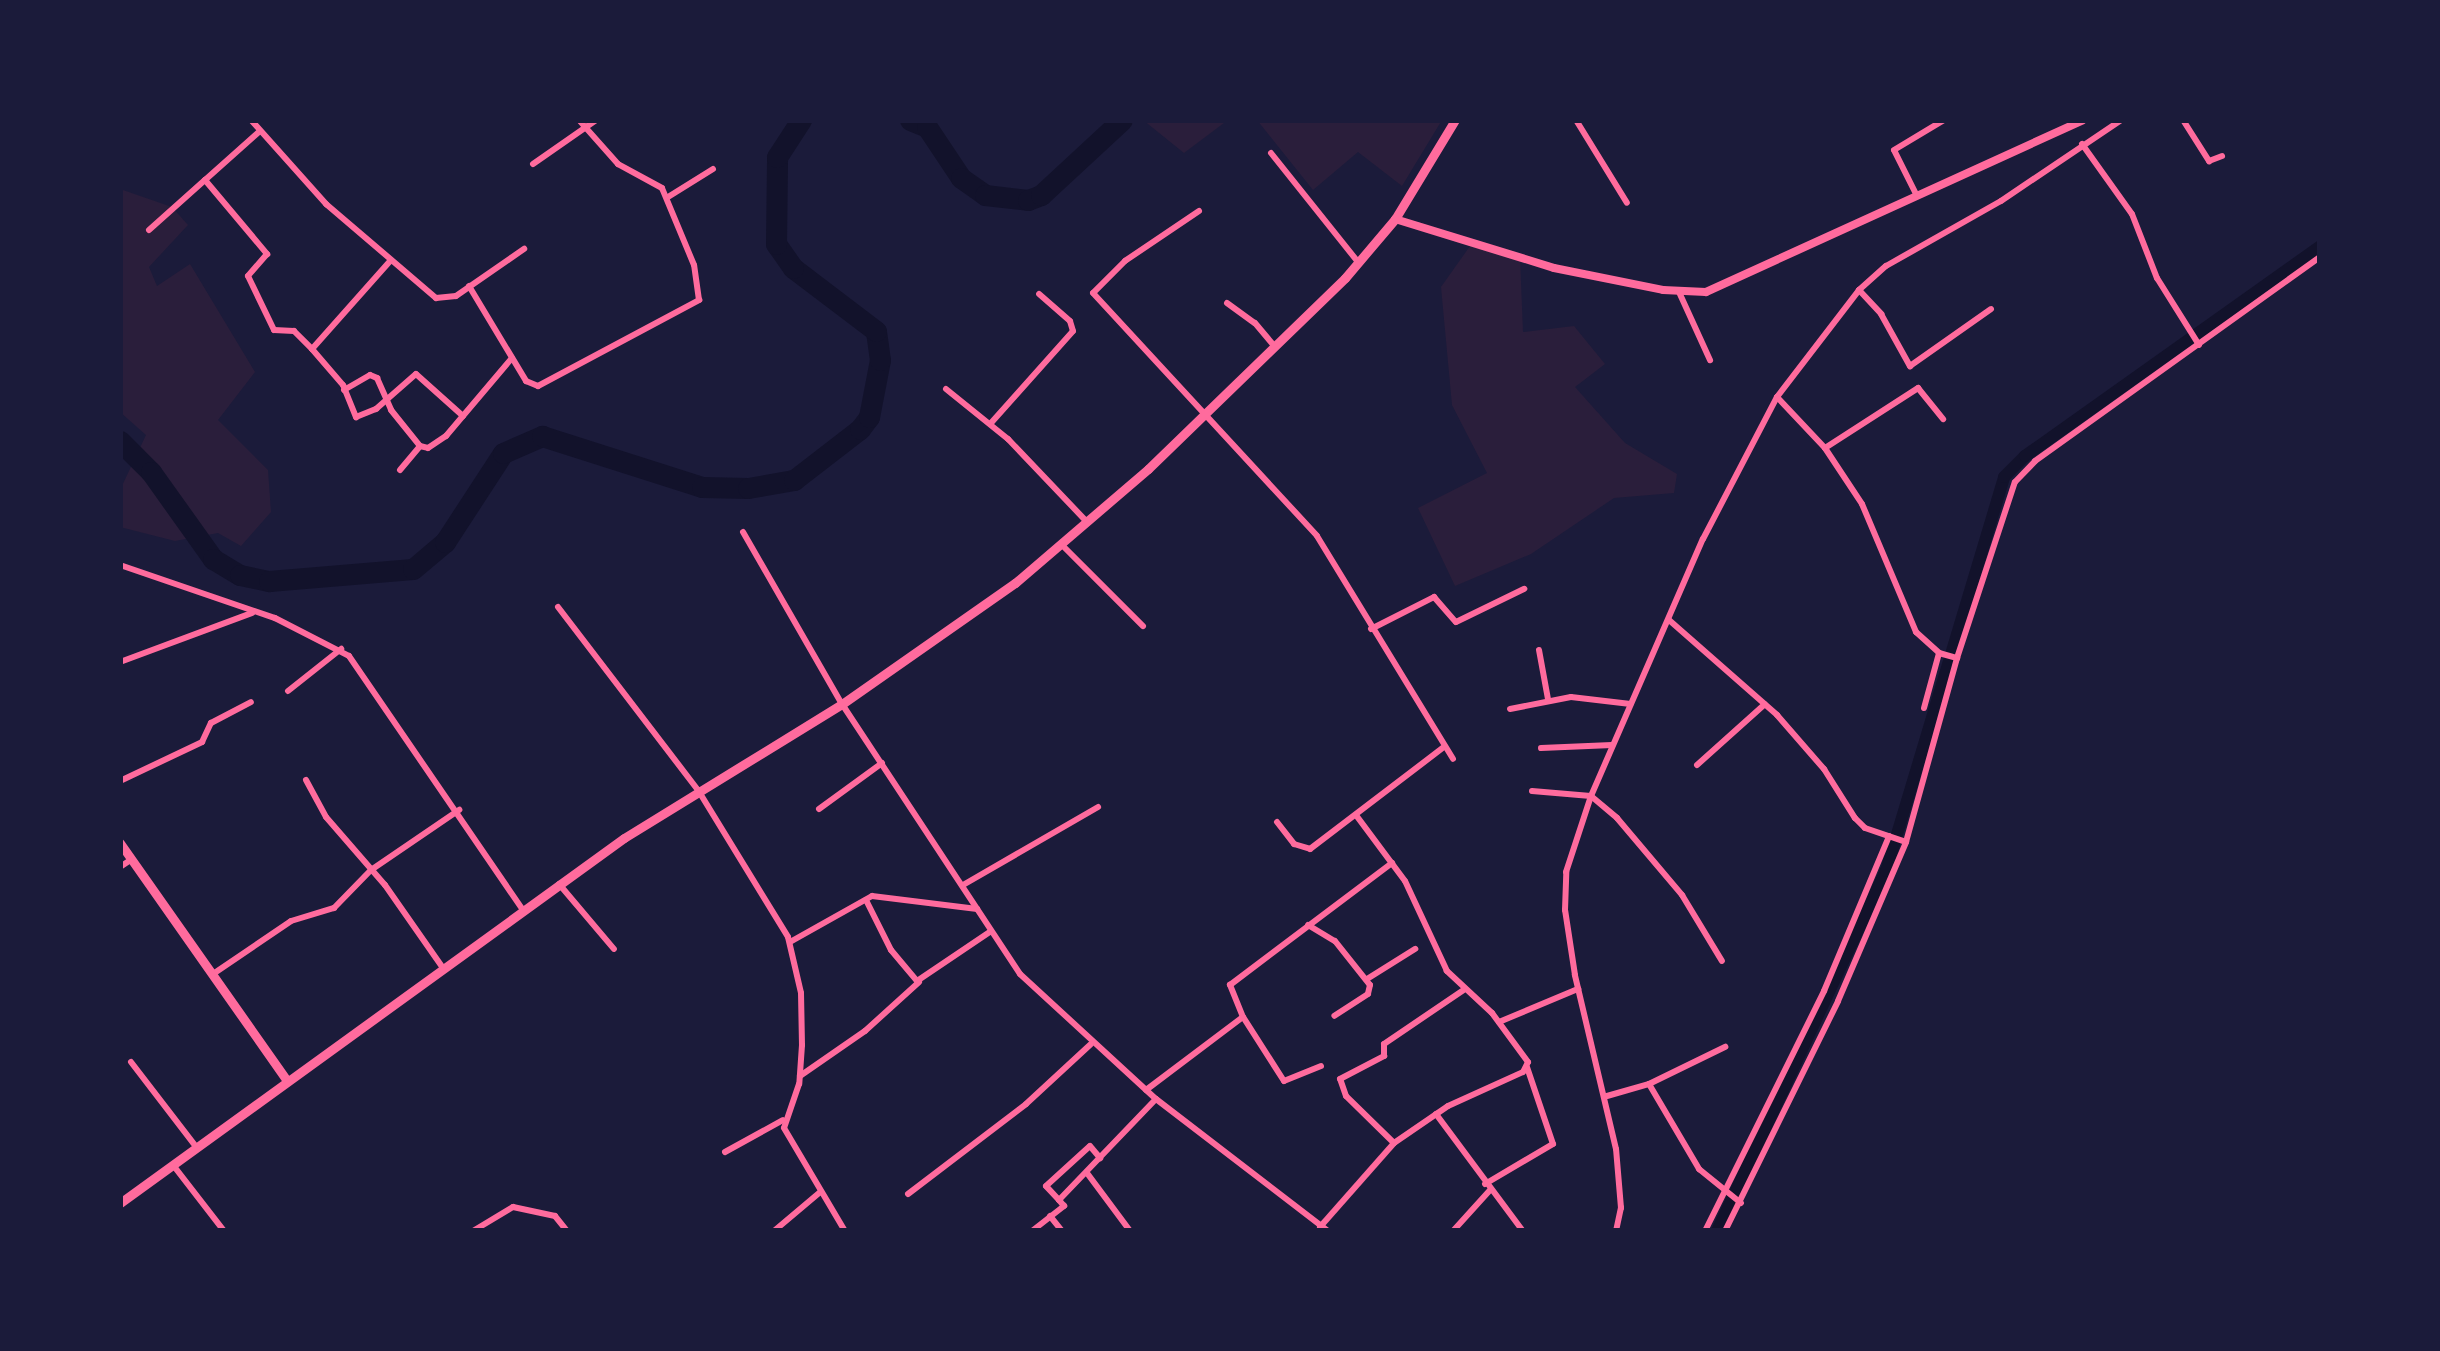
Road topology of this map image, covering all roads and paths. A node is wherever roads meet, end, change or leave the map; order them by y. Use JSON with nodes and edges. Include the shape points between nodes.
{"nodes":[{"id":1,"x":251,"y":120,"type":"edge"},
{"id":2,"x":579,"y":120,"type":"edge"},
{"id":3,"x":596,"y":120,"type":"edge"},
{"id":4,"x":1455,"y":120,"type":"edge"},
{"id":5,"x":1576,"y":120,"type":"edge"},
{"id":6,"x":1944,"y":120,"type":"edge"},
{"id":7,"x":2083,"y":120,"type":"edge"},
{"id":8,"x":2121,"y":120,"type":"edge"},
{"id":9,"x":2183,"y":120,"type":"edge"},
{"id":10,"x":2072,"y":123,"type":"edge"},
{"id":11,"x":585,"y":128,"type":"junction"},
{"id":12,"x":260,"y":131,"type":"junction"},
{"id":13,"x":2082,"y":144,"type":"junction"},
{"id":14,"x":1270,"y":154,"type":"dead end"},
{"id":15,"x":2222,"y":156,"type":"dead end"},
{"id":16,"x":533,"y":164,"type":"dead end"},
{"id":17,"x":713,"y":169,"type":"dead end"},
{"id":18,"x":205,"y":180,"type":"junction"},
{"id":19,"x":1917,"y":196,"type":"junction"},
{"id":20,"x":668,"y":197,"type":"junction"},
{"id":21,"x":1627,"y":202,"type":"dead end"},
{"id":22,"x":1199,"y":211,"type":"dead end"},
{"id":23,"x":1395,"y":219,"type":"junction"},
{"id":24,"x":149,"y":230,"type":"dead end"},
{"id":25,"x":524,"y":249,"type":"dead end"},
{"id":26,"x":2320,"y":257,"type":"edge"},
{"id":27,"x":390,"y":261,"type":"junction"},
{"id":28,"x":1358,"y":262,"type":"junction"},
{"id":29,"x":469,"y":286,"type":"junction"},
{"id":30,"x":1859,"y":290,"type":"junction"},
{"id":31,"x":1678,"y":292,"type":"junction"},
{"id":32,"x":1039,"y":294,"type":"dead end"},
{"id":33,"x":1227,"y":303,"type":"dead end"},
{"id":34,"x":1991,"y":309,"type":"dead end"},
{"id":35,"x":2197,"y":343,"type":"junction"},
{"id":36,"x":1275,"y":347,"type":"junction"},
{"id":37,"x":312,"y":349,"type":"junction"},
{"id":38,"x":512,"y":358,"type":"junction"},
{"id":39,"x":1710,"y":360,"type":"dead end"},
{"id":40,"x":946,"y":389,"type":"dead end"},
{"id":41,"x":344,"y":390,"type":"junction"},
{"id":42,"x":1777,"y":398,"type":"junction"},
{"id":43,"x":388,"y":399,"type":"junction"},
{"id":44,"x":1205,"y":413,"type":"junction"},
{"id":45,"x":463,"y":416,"type":"junction"},
{"id":46,"x":1943,"y":419,"type":"dead end"},
{"id":47,"x":991,"y":424,"type":"junction"},
{"id":48,"x":420,"y":446,"type":"junction"},
{"id":49,"x":1825,"y":448,"type":"junction"},
{"id":50,"x":400,"y":470,"type":"dead end"},
{"id":51,"x":1086,"y":521,"type":"junction"},
{"id":52,"x":743,"y":532,"type":"dead end"},
{"id":53,"x":1061,"y":544,"type":"junction"},
{"id":54,"x":120,"y":565,"type":"edge"},
{"id":55,"x":1524,"y":589,"type":"dead end"},
{"id":56,"x":558,"y":607,"type":"dead end"},
{"id":57,"x":256,"y":612,"type":"junction"},
{"id":58,"x":1668,"y":620,"type":"junction"},
{"id":59,"x":1143,"y":626,"type":"dead end"},
{"id":60,"x":1371,"y":629,"type":"junction"},
{"id":61,"x":341,"y":649,"type":"junction"},
{"id":62,"x":1539,"y":650,"type":"dead end"},
{"id":63,"x":1940,"y":653,"type":"junction"},
{"id":64,"x":1955,"y":658,"type":"junction"},
{"id":65,"x":120,"y":662,"type":"edge"},
{"id":66,"x":288,"y":691,"type":"dead end"},
{"id":67,"x":1548,"y":700,"type":"junction"},
{"id":68,"x":251,"y":702,"type":"dead end"},
{"id":69,"x":842,"y":704,"type":"junction"},
{"id":70,"x":1631,"y":704,"type":"junction"},
{"id":71,"x":1765,"y":704,"type":"junction"},
{"id":72,"x":1924,"y":707,"type":"dead end"},
{"id":73,"x":1510,"y":709,"type":"dead end"},
{"id":74,"x":1612,"y":745,"type":"junction"},
{"id":75,"x":1444,"y":747,"type":"junction"},
{"id":76,"x":1541,"y":748,"type":"dead end"},
{"id":77,"x":1453,"y":759,"type":"dead end"},
{"id":78,"x":882,"y":763,"type":"junction"},
{"id":79,"x":1697,"y":765,"type":"dead end"},
{"id":80,"x":305,"y":780,"type":"dead end"},
{"id":81,"x":120,"y":781,"type":"edge"},
{"id":82,"x":698,"y":790,"type":"junction"},
{"id":83,"x":1532,"y":791,"type":"dead end"},
{"id":84,"x":1591,"y":796,"type":"junction"},
{"id":85,"x":1098,"y":807,"type":"dead end"},
{"id":86,"x":819,"y":809,"type":"dead end"},
{"id":87,"x":459,"y":810,"type":"junction"},
{"id":88,"x":1356,"y":814,"type":"junction"},
{"id":89,"x":1277,"y":822,"type":"dead end"},
{"id":90,"x":1897,"y":838,"type":"junction"},
{"id":91,"x":120,"y":843,"type":"edge"},
{"id":92,"x":132,"y":860,"type":"junction"},
{"id":93,"x":1392,"y":863,"type":"junction"},
{"id":94,"x":120,"y":866,"type":"edge"},
{"id":95,"x":371,"y":870,"type":"junction"},
{"id":96,"x":559,"y":884,"type":"junction"},
{"id":97,"x":963,"y":885,"type":"junction"},
{"id":98,"x":866,"y":900,"type":"junction"},
{"id":99,"x":977,"y":909,"type":"junction"},
{"id":100,"x":523,"y":910,"type":"junction"},
{"id":101,"x":1308,"y":925,"type":"junction"},
{"id":102,"x":991,"y":931,"type":"junction"},
{"id":103,"x":790,"y":942,"type":"junction"},
{"id":104,"x":614,"y":949,"type":"dead end"},
{"id":105,"x":1415,"y":949,"type":"dead end"},
{"id":106,"x":1721,"y":961,"type":"dead end"},
{"id":107,"x":443,"y":968,"type":"junction"},
{"id":108,"x":213,"y":974,"type":"junction"},
{"id":109,"x":1367,"y":979,"type":"junction"},
{"id":110,"x":920,"y":981,"type":"junction"},
{"id":111,"x":1465,"y":988,"type":"junction"},
{"id":112,"x":1578,"y":989,"type":"junction"},
{"id":113,"x":1825,"y":992,"type":"junction"},
{"id":114,"x":1836,"y":1000,"type":"junction"},
{"id":115,"x":1334,"y":1016,"type":"dead end"},
{"id":116,"x":1243,"y":1017,"type":"junction"},
{"id":117,"x":1499,"y":1022,"type":"junction"},
{"id":118,"x":1091,"y":1044,"type":"junction"},
{"id":119,"x":1725,"y":1047,"type":"dead end"},
{"id":120,"x":131,"y":1062,"type":"dead end"},
{"id":121,"x":1322,"y":1066,"type":"dead end"},
{"id":122,"x":1527,"y":1067,"type":"junction"},
{"id":123,"x":800,"y":1076,"type":"junction"},
{"id":124,"x":287,"y":1081,"type":"junction"},
{"id":125,"x":1649,"y":1084,"type":"junction"},
{"id":126,"x":1146,"y":1090,"type":"junction"},
{"id":127,"x":1606,"y":1096,"type":"junction"},
{"id":128,"x":1156,"y":1099,"type":"junction"},
{"id":129,"x":1436,"y":1114,"type":"junction"},
{"id":130,"x":783,"y":1120,"type":"junction"},
{"id":131,"x":1394,"y":1143,"type":"junction"},
{"id":132,"x":197,"y":1148,"type":"junction"},
{"id":133,"x":725,"y":1152,"type":"dead end"},
{"id":134,"x":1100,"y":1157,"type":"junction"},
{"id":135,"x":173,"y":1165,"type":"junction"},
{"id":136,"x":1087,"y":1173,"type":"junction"},
{"id":137,"x":1487,"y":1187,"type":"junction"},
{"id":138,"x":819,"y":1193,"type":"junction"},
{"id":139,"x":1726,"y":1193,"type":"junction"},
{"id":140,"x":908,"y":1194,"type":"dead end"},
{"id":141,"x":1059,"y":1200,"type":"junction"},
{"id":142,"x":1739,"y":1202,"type":"junction"},
{"id":143,"x":120,"y":1203,"type":"edge"},
{"id":144,"x":1050,"y":1216,"type":"junction"},
{"id":145,"x":1324,"y":1229,"type":"edge"},
{"id":146,"x":224,"y":1231,"type":"edge"},
{"id":147,"x":473,"y":1231,"type":"edge"},
{"id":148,"x":567,"y":1231,"type":"edge"},
{"id":149,"x":774,"y":1231,"type":"edge"},
{"id":150,"x":845,"y":1231,"type":"edge"},
{"id":151,"x":1032,"y":1231,"type":"edge"},
{"id":152,"x":1062,"y":1231,"type":"edge"},
{"id":153,"x":1130,"y":1231,"type":"edge"},
{"id":154,"x":1453,"y":1231,"type":"edge"},
{"id":155,"x":1523,"y":1231,"type":"edge"},
{"id":156,"x":1616,"y":1231,"type":"edge"},
{"id":157,"x":1705,"y":1231,"type":"edge"},
{"id":158,"x":1725,"y":1231,"type":"edge"}],
"edges":[{"from":1,"to":12,"type":"street"},
{"from":2,"to":11,"type":"street"},
{"from":3,"to":11,"type":"street"},
{"from":4,"to":23,"type":"main road"},
{"from":5,"to":21,"type":"street"},
{"from":6,"to":19,"type":"street","via":[[1894,150]]},
{"from":7,"to":10,"type":"street"},
{"from":8,"to":13,"type":"street"},
{"from":9,"to":15,"type":"street","via":[[2209,160]]},
{"from":10,"to":19,"type":"street"},
{"from":11,"to":16,"type":"street"},
{"from":11,"to":20,"type":"street","via":[[618,164],[652,179]]},
{"from":12,"to":18,"type":"street"},
{"from":12,"to":27,"type":"street"},
{"from":13,"to":30,"type":"street"},
{"from":13,"to":35,"type":"street","via":[[2132,214],[2157,278]]},
{"from":14,"to":28,"type":"street"},
{"from":17,"to":20,"type":"street"},
{"from":18,"to":24,"type":"street"},
{"from":18,"to":37,"type":"street","via":[[267,254],[248,276],[262,311],[277,332],[294,331]]},
{"from":19,"to":31,"type":"street","via":[[1723,287]]},
{"from":20,"to":38,"type":"street","via":[[700,287],[695,307],[538,386]]},
{"from":22,"to":44,"type":"street","via":[[1118,266],[1093,293]]},
{"from":23,"to":28,"type":"main road"},
{"from":23,"to":31,"type":"street","via":[[1554,268]]},
{"from":25,"to":29,"type":"street"},
{"from":26,"to":35,"type":"street"},
{"from":27,"to":29,"type":"street","via":[[436,298],[451,299]]},
{"from":27,"to":37,"type":"street"},
{"from":28,"to":36,"type":"main road"},
{"from":29,"to":38,"type":"street"},
{"from":30,"to":34,"type":"street","via":[[1910,366]]},
{"from":30,"to":42,"type":"street"},
{"from":31,"to":39,"type":"street"},
{"from":32,"to":47,"type":"street","via":[[1073,331]]},
{"from":33,"to":36,"type":"street"},
{"from":35,"to":64,"type":"street","via":[[2021,473]]},
{"from":36,"to":44,"type":"main road"},
{"from":37,"to":41,"type":"street"},
{"from":38,"to":45,"type":"street"},
{"from":40,"to":47,"type":"street"},
{"from":41,"to":43,"type":"street","via":[[372,376]]},
{"from":41,"to":43,"type":"street","via":[[356,417]]},
{"from":42,"to":49,"type":"street"},
{"from":42,"to":58,"type":"street"},
{"from":43,"to":45,"type":"street","via":[[416,374]]},
{"from":43,"to":48,"type":"street"},
{"from":44,"to":51,"type":"main road"},
{"from":44,"to":60,"type":"street","via":[[1317,536]]},
{"from":45,"to":48,"type":"street","via":[[433,446]]},
{"from":46,"to":49,"type":"street","via":[[1918,388]]},
{"from":47,"to":51,"type":"street"},
{"from":48,"to":50,"type":"street"},
{"from":49,"to":63,"type":"street","via":[[1862,504],[1916,632]]},
{"from":51,"to":53,"type":"main road"},
{"from":52,"to":69,"type":"street"},
{"from":53,"to":59,"type":"street"},
{"from":53,"to":69,"type":"main road"},
{"from":54,"to":57,"type":"street"},
{"from":55,"to":60,"type":"street","via":[[1454,622],[1433,598]]},
{"from":56,"to":82,"type":"street"},
{"from":57,"to":61,"type":"street"},
{"from":57,"to":65,"type":"street"},
{"from":58,"to":70,"type":"street"},
{"from":58,"to":71,"type":"street"},
{"from":60,"to":75,"type":"street"},
{"from":61,"to":66,"type":"street"},
{"from":61,"to":87,"type":"street"},
{"from":62,"to":67,"type":"street"},
{"from":63,"to":64,"type":"street"},
{"from":63,"to":72,"type":"street"},
{"from":64,"to":90,"type":"street"},
{"from":67,"to":70,"type":"street"},
{"from":67,"to":73,"type":"street"},
{"from":68,"to":81,"type":"street","via":[[211,723],[202,742]]},
{"from":69,"to":78,"type":"street"},
{"from":69,"to":82,"type":"main road"},
{"from":70,"to":74,"type":"street"},
{"from":71,"to":79,"type":"street"},
{"from":71,"to":90,"type":"street","via":[[1824,769],[1855,818]]},
{"from":74,"to":76,"type":"street"},
{"from":74,"to":84,"type":"street"},
{"from":75,"to":77,"type":"street"},
{"from":75,"to":88,"type":"street"},
{"from":78,"to":86,"type":"street"},
{"from":78,"to":97,"type":"street"},
{"from":80,"to":95,"type":"street"},
{"from":82,"to":96,"type":"main road"},
{"from":82,"to":103,"type":"street"},
{"from":83,"to":84,"type":"street"},
{"from":84,"to":106,"type":"street","via":[[1656,860]]},
{"from":84,"to":112,"type":"street","via":[[1566,872]]},
{"from":85,"to":97,"type":"street"},
{"from":87,"to":95,"type":"street"},
{"from":87,"to":100,"type":"street"},
{"from":88,"to":89,"type":"street","via":[[1305,850]]},
{"from":88,"to":93,"type":"street"},
{"from":90,"to":113,"type":"street"},
{"from":90,"to":114,"type":"street"},
{"from":91,"to":92,"type":"main road"},
{"from":92,"to":94,"type":"street"},
{"from":92,"to":108,"type":"main road"},
{"from":93,"to":101,"type":"street"},
{"from":93,"to":111,"type":"street","via":[[1447,970]]},
{"from":95,"to":107,"type":"street"},
{"from":95,"to":108,"type":"street","via":[[334,908],[291,921]]},
{"from":96,"to":100,"type":"main road"},
{"from":96,"to":104,"type":"street"},
{"from":97,"to":99,"type":"street"},
{"from":98,"to":99,"type":"street"},
{"from":98,"to":103,"type":"street"},
{"from":98,"to":110,"type":"street","via":[[891,950]]},
{"from":99,"to":102,"type":"street"},
{"from":100,"to":107,"type":"main road"},
{"from":101,"to":109,"type":"street","via":[[1335,941]]},
{"from":101,"to":116,"type":"street","via":[[1231,981]]},
{"from":102,"to":110,"type":"street"},
{"from":102,"to":118,"type":"street","via":[[1034,991]]},
{"from":103,"to":123,"type":"street","via":[[801,993]]},
{"from":105,"to":109,"type":"street"},
{"from":107,"to":124,"type":"main road"},
{"from":108,"to":124,"type":"main road"},
{"from":109,"to":115,"type":"street","via":[[1368,994]]},
{"from":110,"to":123,"type":"street"},
{"from":111,"to":117,"type":"street"},
{"from":111,"to":131,"type":"street","via":[[1384,1044],[1384,1056],[1340,1079],[1346,1096]]},
{"from":112,"to":117,"type":"street"},
{"from":112,"to":127,"type":"street"},
{"from":113,"to":114,"type":"street"},
{"from":113,"to":139,"type":"street"},
{"from":114,"to":142,"type":"street"},
{"from":116,"to":121,"type":"street","via":[[1287,1083]]},
{"from":116,"to":126,"type":"street"},
{"from":117,"to":122,"type":"street"},
{"from":118,"to":126,"type":"street"},
{"from":118,"to":140,"type":"street"},
{"from":119,"to":125,"type":"street"},
{"from":120,"to":132,"type":"street"},
{"from":122,"to":129,"type":"street"},
{"from":122,"to":137,"type":"street","via":[[1553,1144]]},
{"from":123,"to":130,"type":"street"},
{"from":124,"to":132,"type":"main road"},
{"from":125,"to":127,"type":"street"},
{"from":125,"to":139,"type":"street","via":[[1699,1169]]},
{"from":126,"to":128,"type":"street"},
{"from":127,"to":156,"type":"street","via":[[1621,1208]]},
{"from":128,"to":134,"type":"street"},
{"from":128,"to":145,"type":"street"},
{"from":129,"to":131,"type":"street"},
{"from":129,"to":137,"type":"street"},
{"from":130,"to":133,"type":"street"},
{"from":130,"to":138,"type":"street"},
{"from":131,"to":145,"type":"street"},
{"from":132,"to":135,"type":"main road"},
{"from":134,"to":136,"type":"street"},
{"from":134,"to":141,"type":"street","via":[[1090,1146],[1046,1186]]},
{"from":135,"to":143,"type":"main road"},
{"from":135,"to":146,"type":"street"},
{"from":136,"to":141,"type":"street"},
{"from":136,"to":153,"type":"street"},
{"from":137,"to":154,"type":"street"},
{"from":137,"to":155,"type":"street"},
{"from":138,"to":149,"type":"street"},
{"from":138,"to":150,"type":"street"},
{"from":139,"to":142,"type":"street"},
{"from":139,"to":157,"type":"street"},
{"from":141,"to":144,"type":"street","via":[[1064,1206]]},
{"from":142,"to":158,"type":"street"},
{"from":144,"to":151,"type":"street"},
{"from":144,"to":152,"type":"street"},
{"from":147,"to":148,"type":"street","via":[[512,1207],[550,1214]]}]}
